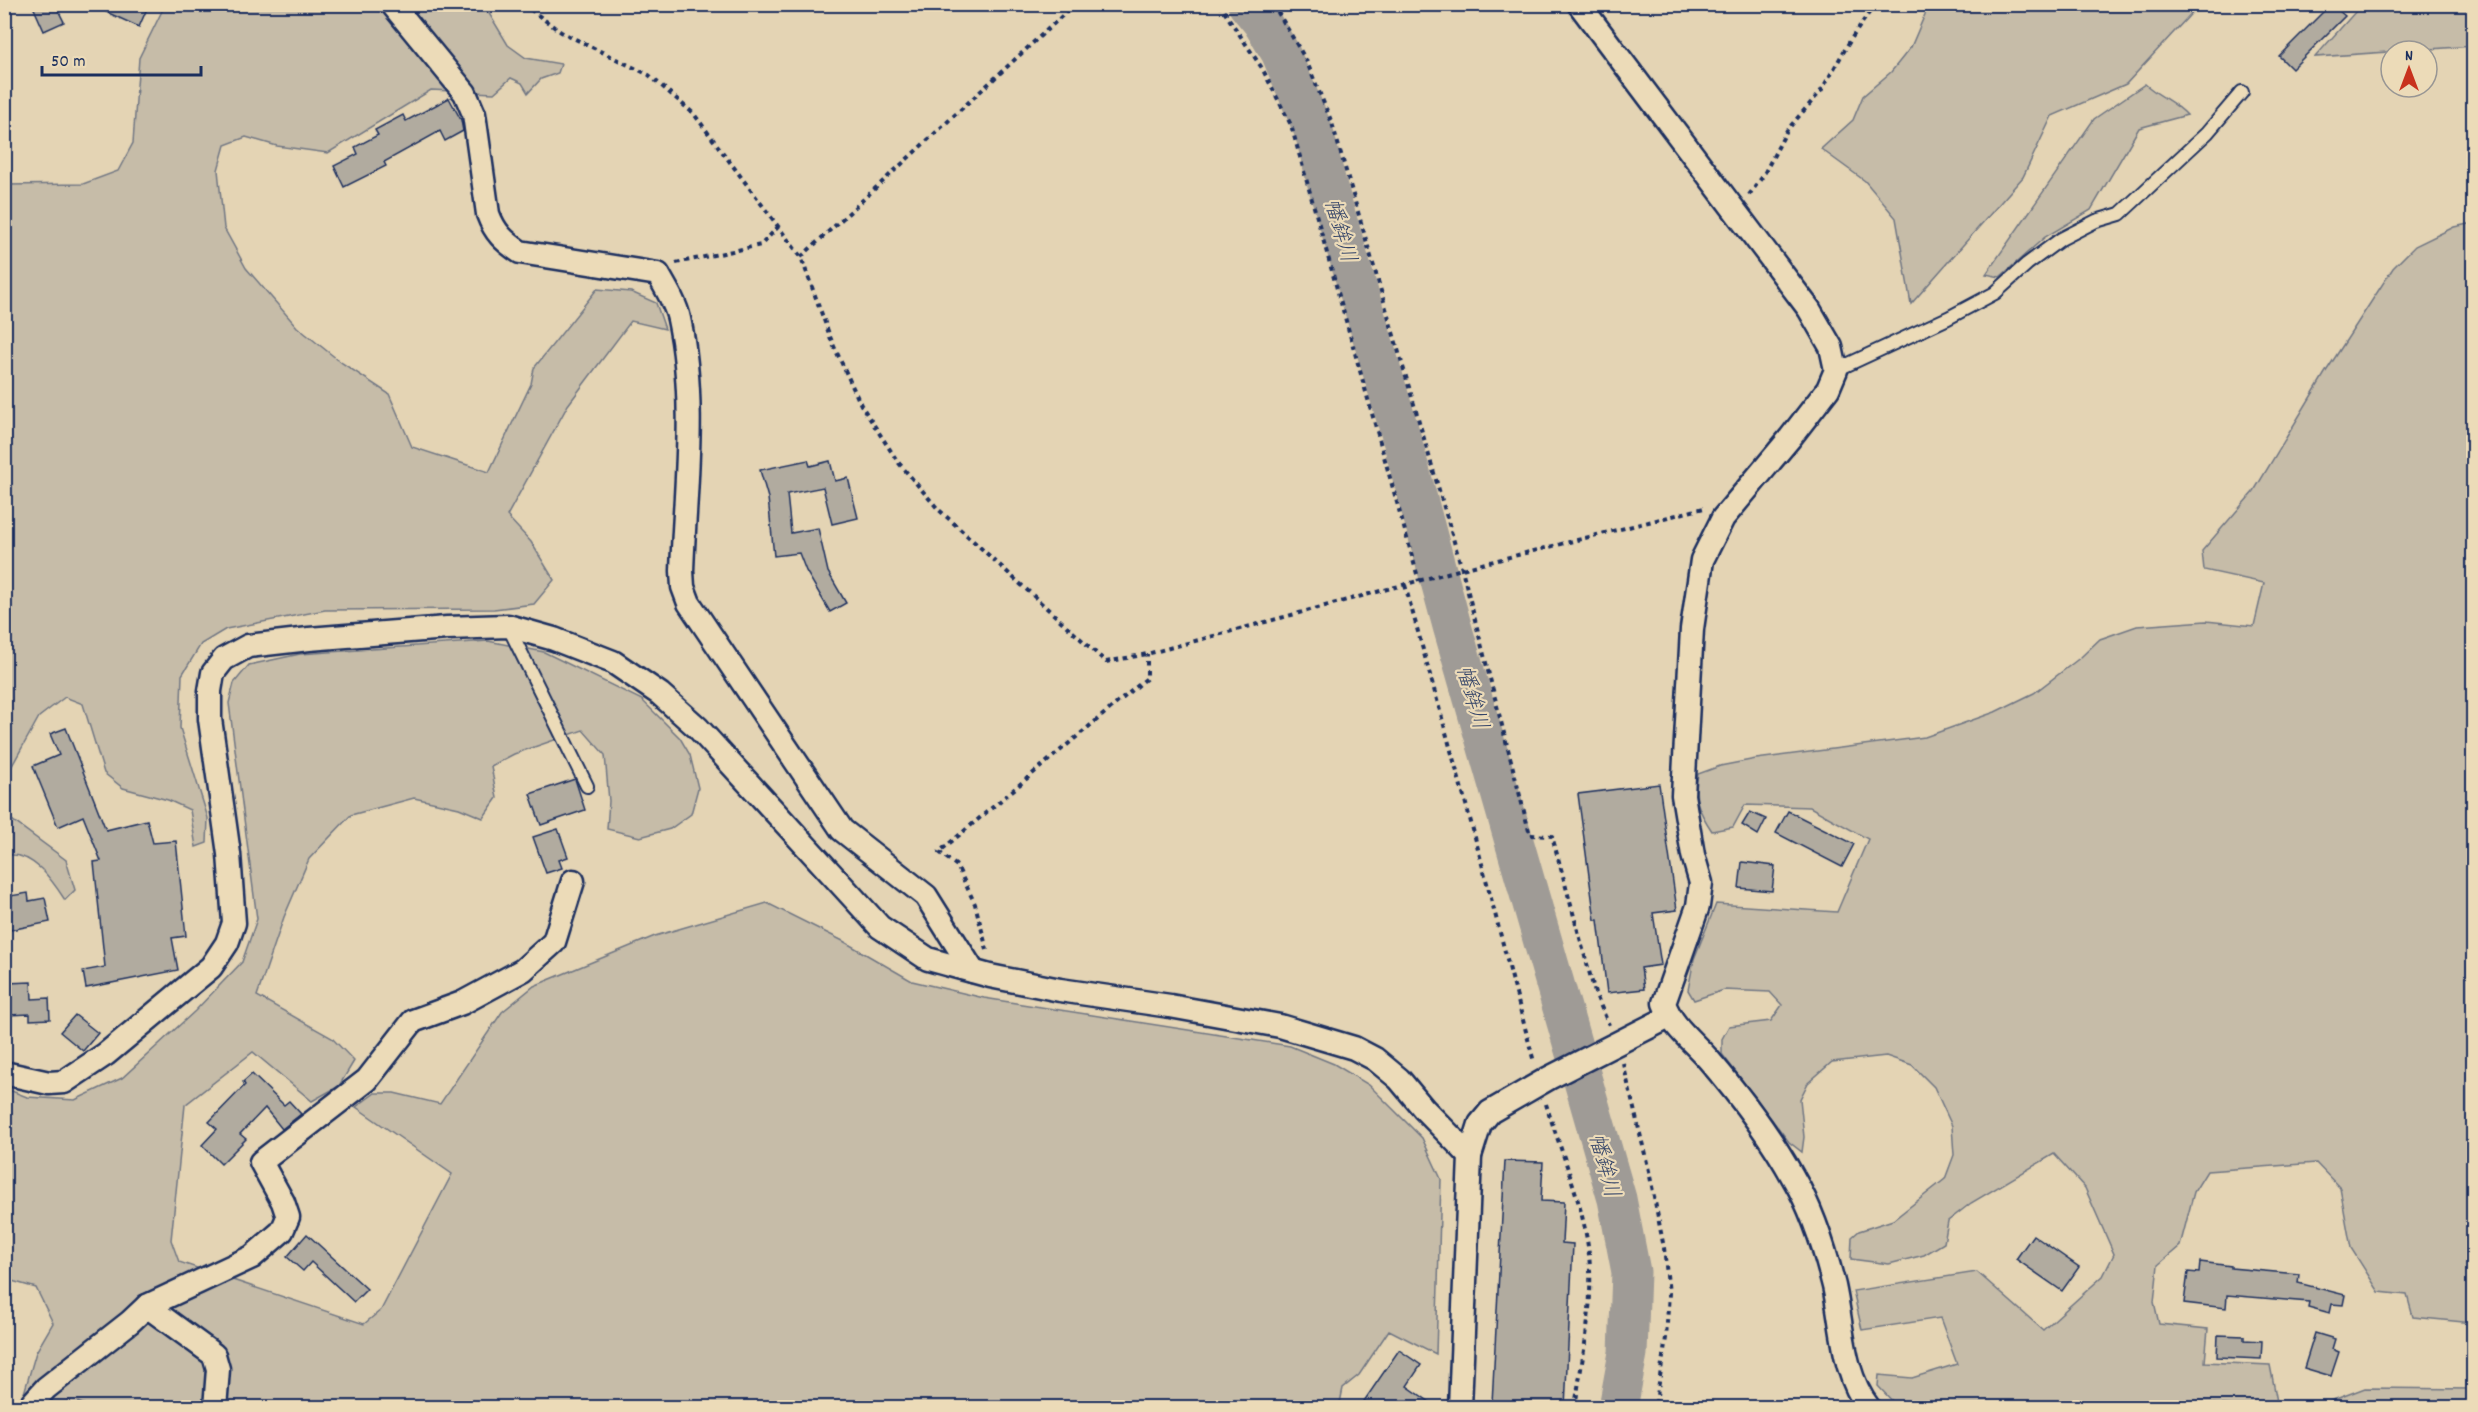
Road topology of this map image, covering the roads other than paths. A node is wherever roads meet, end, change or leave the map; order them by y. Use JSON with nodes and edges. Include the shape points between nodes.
{"nodes":[{"id":1,"x":392,"y":4,"type":"edge"},
{"id":2,"x":1579,"y":4,"type":"edge"},
{"id":3,"x":2242,"y":92,"type":"dead end"},
{"id":4,"x":1836,"y":370,"type":"junction"},
{"id":5,"x":508,"y":626,"type":"junction"},
{"id":6,"x":587,"y":786,"type":"dead end"},
{"id":7,"x":573,"y":881,"type":"dead end"},
{"id":8,"x":982,"y":973,"type":"junction"},
{"id":9,"x":1669,"y":1017,"type":"junction"},
{"id":10,"x":4,"y":1073,"type":"edge"},
{"id":11,"x":1470,"y":1155,"type":"junction"},
{"id":12,"x":147,"y":1306,"type":"junction"},
{"id":13,"x":28,"y":1407,"type":"edge"},
{"id":14,"x":215,"y":1407,"type":"edge"},
{"id":15,"x":1460,"y":1407,"type":"edge"},
{"id":16,"x":1869,"y":1407,"type":"edge"}],
"edges":[{"from":1,"to":8,"type":"street","via":[[465,93],[474,114],[488,214],[501,239],[520,252],[658,274],[679,317],[686,370],[689,442],[682,587],[689,603],[842,830],[926,896]]},
{"from":2,"to":4,"type":"street","via":[[1809,309],[1830,347]]},
{"from":3,"to":4,"type":"lane","via":[[2207,134],[2120,214],[2061,238],[1995,293]]},
{"from":4,"to":9,"type":"street","via":[[1828,389],[1738,499],[1713,535],[1702,560],[1692,629],[1683,795],[1701,883],[1698,906],[1664,1003]]},
{"from":5,"to":6,"type":"lane"},
{"from":5,"to":8,"type":"street","via":[[612,662],[660,694],[698,728],[880,927],[928,959]]},
{"from":5,"to":10,"type":"street","via":[[248,646],[224,659],[213,674],[210,719],[229,854],[234,923],[227,943],[211,967],[106,1054],[64,1082]]},
{"from":7,"to":12,"type":"street","via":[[554,942],[523,970],[462,1003],[413,1021],[367,1080],[261,1162],[288,1217],[282,1231],[252,1257]]},
{"from":8,"to":11,"type":"street","via":[[1060,990],[1280,1026],[1354,1048],[1399,1079]]},
{"from":9,"to":11,"type":"street","via":[[1490,1112],[1480,1124]]},
{"from":9,"to":16,"type":"street","via":[[1709,1059],[1795,1179],[1828,1263],[1849,1367]]},
{"from":11,"to":15,"type":"street"},
{"from":12,"to":13,"type":"street"},
{"from":12,"to":14,"type":"street","via":[[214,1355],[218,1369]]}]}
